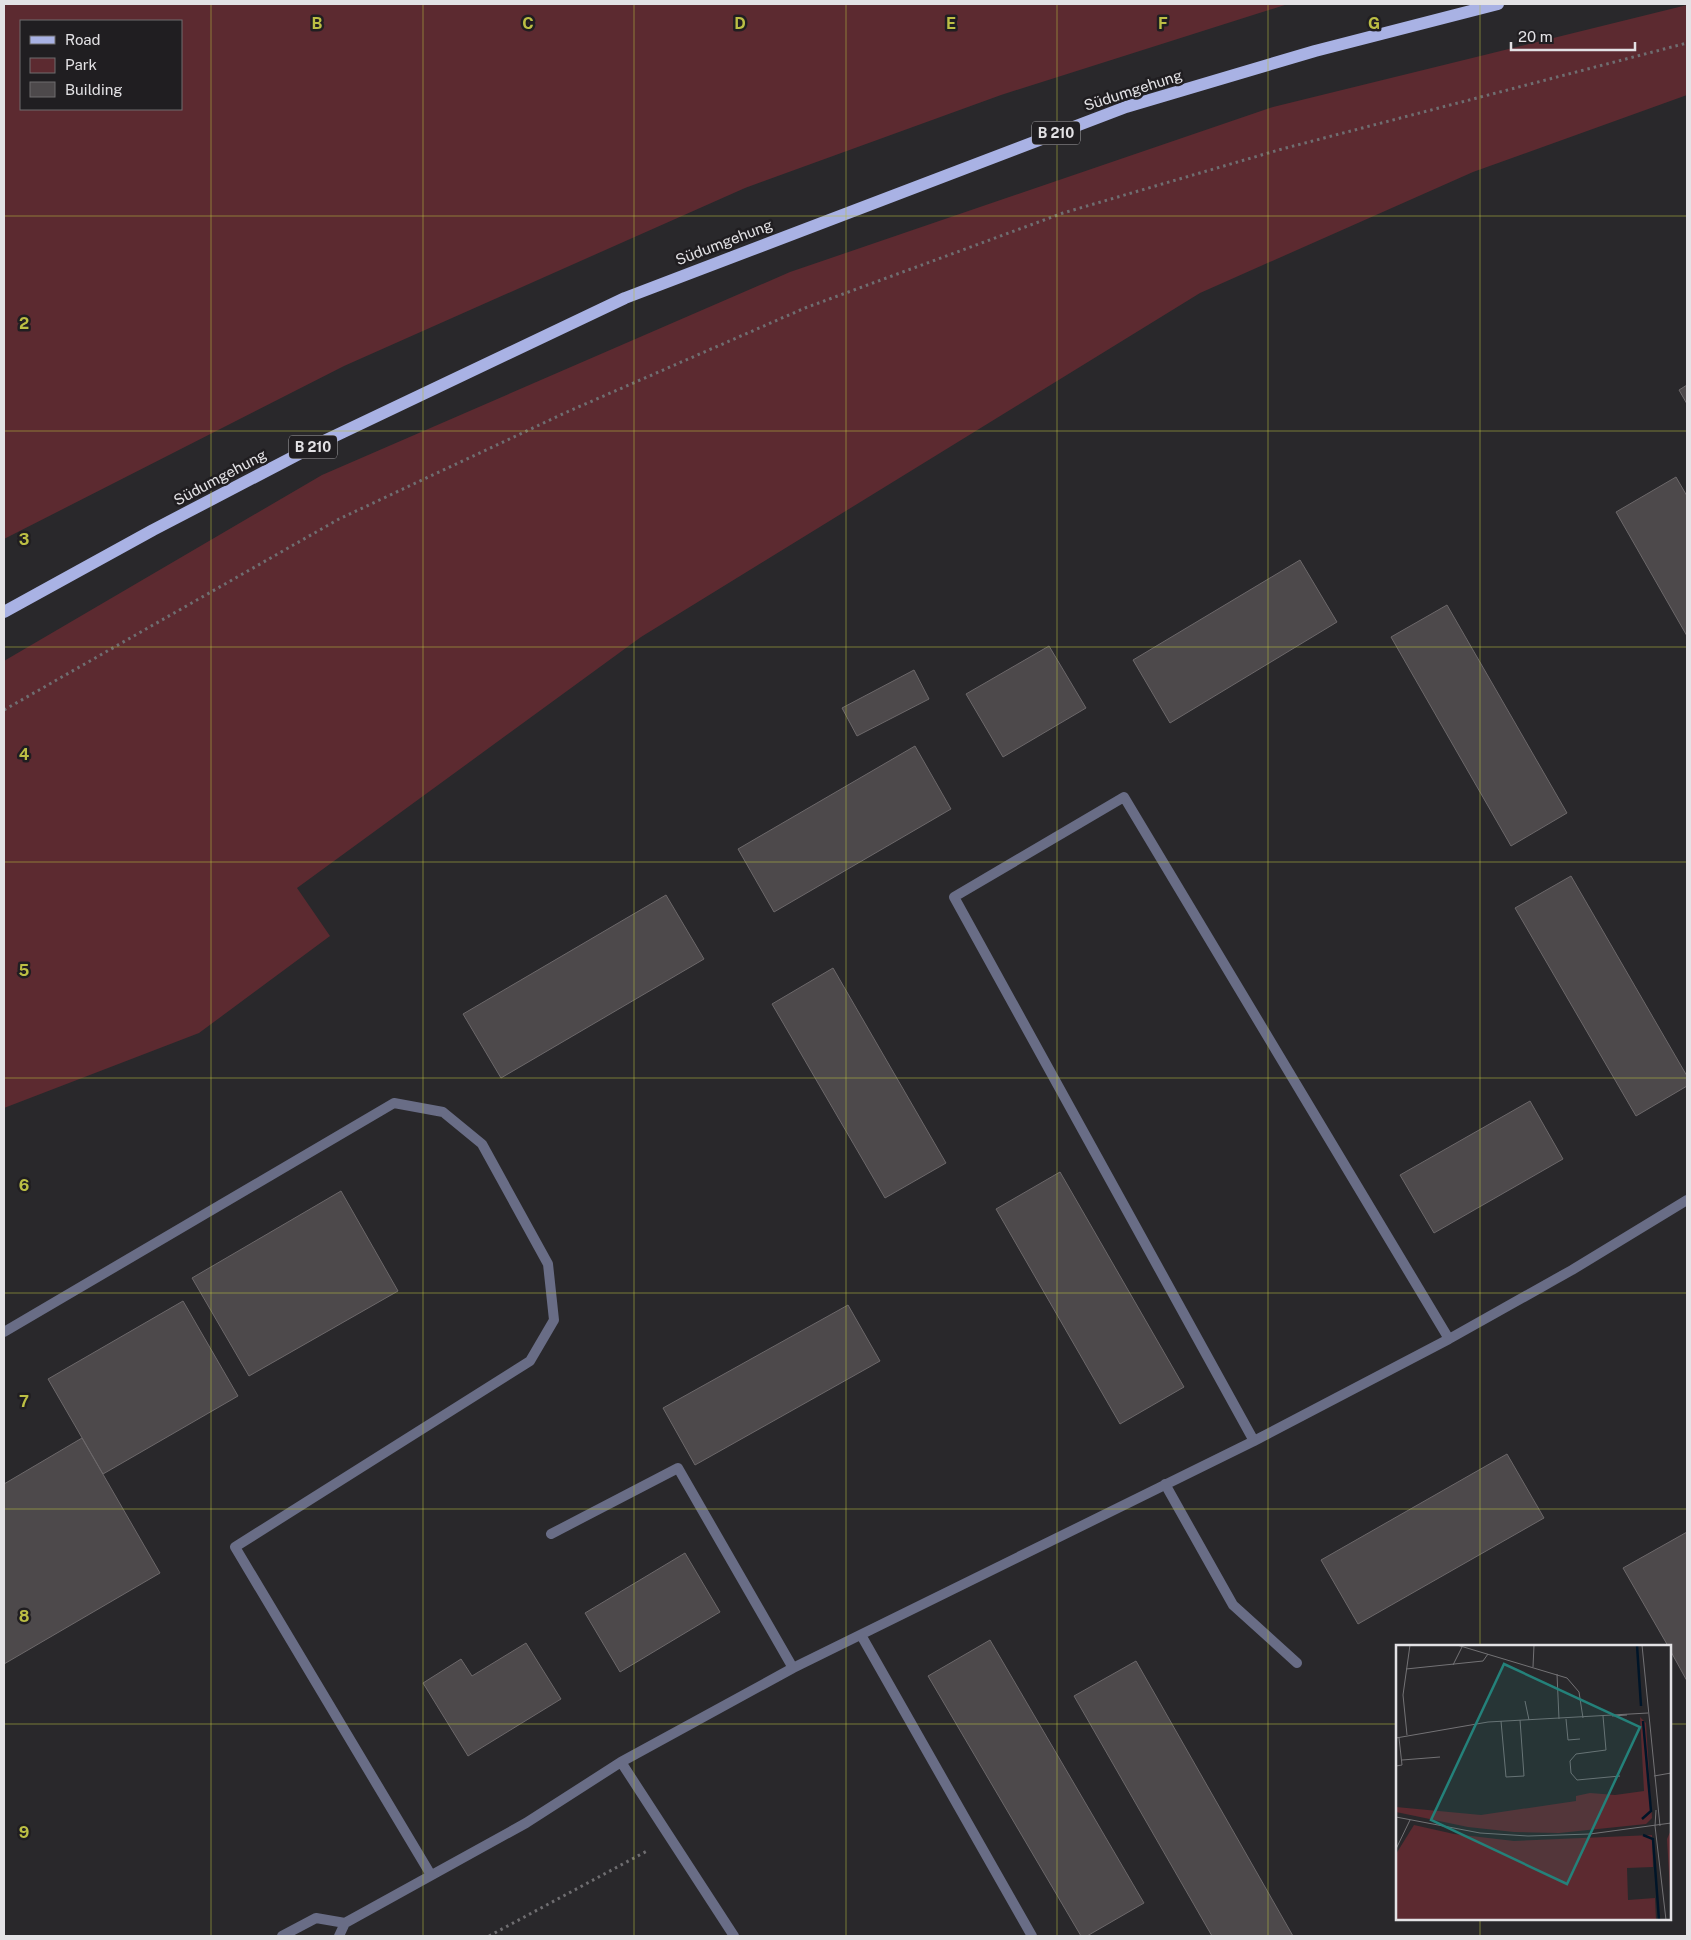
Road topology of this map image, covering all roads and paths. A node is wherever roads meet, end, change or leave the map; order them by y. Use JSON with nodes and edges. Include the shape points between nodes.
{"nodes":[{"id":1,"x":1498,"y":4,"type":"edge"},
{"id":2,"x":1687,"y":43,"type":"edge"},
{"id":3,"x":4,"y":612,"type":"edge"},
{"id":4,"x":4,"y":710,"type":"edge"},
{"id":5,"x":1687,"y":1200,"type":"edge"},
{"id":6,"x":4,"y":1332,"type":"edge"},
{"id":7,"x":1450,"y":1339,"type":"junction"},
{"id":8,"x":1254,"y":1441,"type":"junction"},
{"id":9,"x":1165,"y":1484,"type":"junction"},
{"id":10,"x":551,"y":1534,"type":"dead end"},
{"id":11,"x":861,"y":1635,"type":"junction"},
{"id":12,"x":1297,"y":1663,"type":"dead end"},
{"id":13,"x":793,"y":1668,"type":"junction"},
{"id":14,"x":621,"y":1762,"type":"junction"},
{"id":15,"x":670,"y":1839,"type":"junction"},
{"id":16,"x":430,"y":1875,"type":"junction"},
{"id":17,"x":345,"y":1923,"type":"junction"},
{"id":18,"x":282,"y":1936,"type":"edge"},
{"id":19,"x":339,"y":1936,"type":"edge"},
{"id":20,"x":488,"y":1936,"type":"edge"},
{"id":21,"x":734,"y":1936,"type":"edge"},
{"id":22,"x":1032,"y":1936,"type":"edge"}],
"edges":[{"from":1,"to":3,"type":"main road","name":"Südumgehung","number":"B 210","via":[[1315,51],[1126,107],[625,298],[320,443]]},
{"from":2,"to":4,"type":"path","via":[[1282,149],[1073,210],[805,308],[567,412],[339,519]]},
{"from":5,"to":7,"type":"lane"},
{"from":6,"to":16,"type":"lane","via":[[394,1102],[443,1112],[482,1144],[548,1264],[554,1320],[530,1361],[235,1547]]},
{"from":7,"to":8,"type":"lane"},
{"from":7,"to":8,"type":"lane","via":[[1124,798],[954,897]]},
{"from":8,"to":9,"type":"lane"},
{"from":9,"to":11,"type":"lane"},
{"from":9,"to":12,"type":"lane","via":[[1233,1605]]},
{"from":10,"to":13,"type":"lane","via":[[678,1468]]},
{"from":11,"to":13,"type":"lane"},
{"from":11,"to":22,"type":"lane"},
{"from":13,"to":14,"type":"lane"},
{"from":14,"to":15,"type":"lane"},
{"from":14,"to":16,"type":"lane","via":[[526,1823]]},
{"from":15,"to":20,"type":"path"},
{"from":15,"to":21,"type":"lane"},
{"from":16,"to":17,"type":"lane"},
{"from":17,"to":18,"type":"lane","via":[[316,1918]]},
{"from":17,"to":19,"type":"lane"}]}
